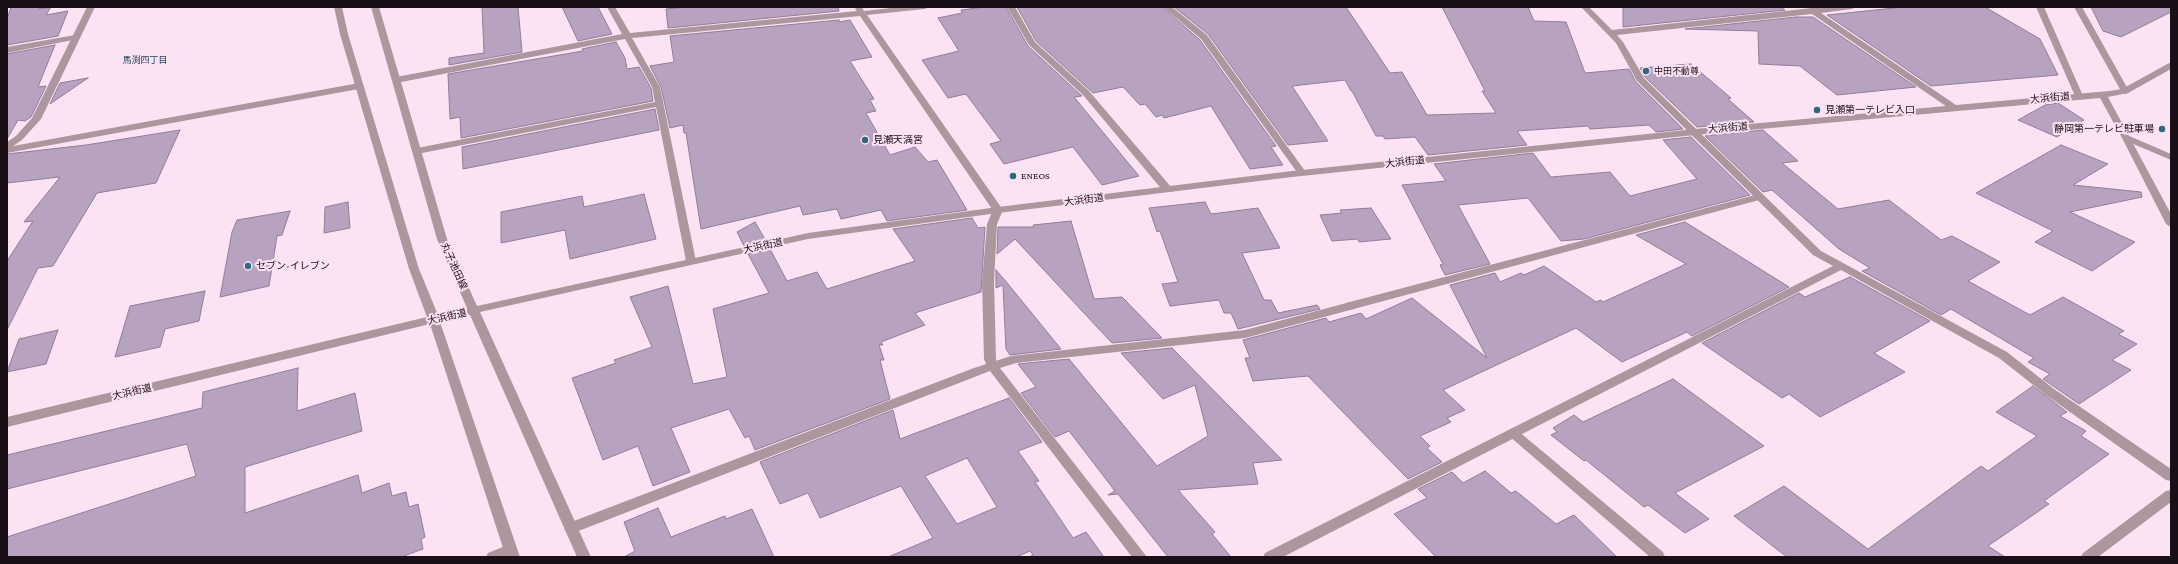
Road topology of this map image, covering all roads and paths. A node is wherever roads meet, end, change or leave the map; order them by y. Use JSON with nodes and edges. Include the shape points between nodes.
{"nodes":[{"id":1,"x":91,"y":7,"type":"edge"},
{"id":2,"x":338,"y":7,"type":"edge"},
{"id":3,"x":375,"y":7,"type":"edge"},
{"id":4,"x":611,"y":7,"type":"edge"},
{"id":5,"x":925,"y":7,"type":"edge"},
{"id":6,"x":1011,"y":7,"type":"edge"},
{"id":7,"x":1167,"y":7,"type":"edge"},
{"id":8,"x":1585,"y":7,"type":"edge"},
{"id":9,"x":1852,"y":7,"type":"edge"},
{"id":10,"x":2040,"y":7,"type":"edge"},
{"id":11,"x":2078,"y":7,"type":"edge"},
{"id":12,"x":1811,"y":9,"type":"edge"},
{"id":13,"x":859,"y":10,"type":"edge"},
{"id":14,"x":1610,"y":33,"type":"junction"},
{"id":15,"x":626,"y":36,"type":"junction"},
{"id":16,"x":75,"y":37,"type":"junction"},
{"id":17,"x":7,"y":50,"type":"edge"},
{"id":18,"x":2171,"y":65,"type":"edge"},
{"id":19,"x":396,"y":80,"type":"junction"},
{"id":20,"x":359,"y":86,"type":"junction"},
{"id":21,"x":2125,"y":91,"type":"junction"},
{"id":22,"x":2102,"y":94,"type":"junction"},
{"id":23,"x":2079,"y":96,"type":"junction"},
{"id":24,"x":659,"y":104,"type":"junction"},
{"id":25,"x":1953,"y":107,"type":"junction"},
{"id":26,"x":1695,"y":132,"type":"junction"},
{"id":27,"x":2127,"y":138,"type":"junction"},
{"id":28,"x":7,"y":146,"type":"edge"},
{"id":29,"x":7,"y":150,"type":"edge"},
{"id":30,"x":417,"y":151,"type":"junction"},
{"id":31,"x":2171,"y":157,"type":"edge"},
{"id":32,"x":1302,"y":173,"type":"junction"},
{"id":33,"x":1168,"y":190,"type":"junction"},
{"id":34,"x":1759,"y":197,"type":"junction"},
{"id":35,"x":998,"y":210,"type":"junction"},
{"id":36,"x":2171,"y":224,"type":"edge"},
{"id":37,"x":691,"y":261,"type":"junction"},
{"id":38,"x":1840,"y":267,"type":"junction"},
{"id":39,"x":474,"y":310,"type":"junction"},
{"id":40,"x":434,"y":320,"type":"junction"},
{"id":41,"x":992,"y":366,"type":"junction"},
{"id":42,"x":7,"y":422,"type":"edge"},
{"id":43,"x":1513,"y":433,"type":"junction"},
{"id":44,"x":2171,"y":476,"type":"edge"},
{"id":45,"x":2171,"y":495,"type":"edge"},
{"id":46,"x":571,"y":528,"type":"junction"},
{"id":47,"x":511,"y":554,"type":"edge"},
{"id":48,"x":1658,"y":556,"type":"dead end"},
{"id":49,"x":493,"y":557,"type":"edge"},
{"id":50,"x":584,"y":557,"type":"edge"},
{"id":51,"x":1140,"y":557,"type":"edge"},
{"id":52,"x":1270,"y":557,"type":"edge"},
{"id":53,"x":2088,"y":557,"type":"edge"}],
"edges":[{"from":1,"to":16,"type":"street"},
{"from":2,"to":20,"type":"street"},
{"from":3,"to":19,"type":"street","name":"丸子池田線"},
{"from":4,"to":15,"type":"street"},
{"from":5,"to":13,"type":"street"},
{"from":6,"to":33,"type":"street","via":[[1032,43],[1086,93]]},
{"from":7,"to":32,"type":"street","via":[[1204,37]]},
{"from":8,"to":14,"type":"street"},
{"from":9,"to":12,"type":"street"},
{"from":10,"to":23,"type":"street"},
{"from":11,"to":21,"type":"street"},
{"from":12,"to":14,"type":"street"},
{"from":12,"to":25,"type":"street"},
{"from":13,"to":15,"type":"street"},
{"from":13,"to":35,"type":"street"},
{"from":14,"to":26,"type":"street","via":[[1623,48],[1640,79]]},
{"from":15,"to":19,"type":"street"},
{"from":15,"to":24,"type":"street","via":[[656,87]]},
{"from":16,"to":17,"type":"street"},
{"from":16,"to":28,"type":"street","via":[[36,119],[19,138]]},
{"from":18,"to":21,"type":"street","name":"大浜街道"},
{"from":19,"to":30,"type":"street","name":"丸子池田線"},
{"from":20,"to":29,"type":"street"},
{"from":20,"to":40,"type":"street","via":[[414,269]]},
{"from":21,"to":22,"type":"street","name":"大浜街道"},
{"from":22,"to":23,"type":"street","name":"大浜街道"},
{"from":22,"to":27,"type":"street"},
{"from":23,"to":25,"type":"street","name":"大浜街道"},
{"from":24,"to":30,"type":"street"},
{"from":24,"to":37,"type":"street"},
{"from":25,"to":26,"type":"street","name":"大浜街道"},
{"from":26,"to":32,"type":"street","name":"大浜街道"},
{"from":26,"to":34,"type":"street"},
{"from":27,"to":31,"type":"street"},
{"from":27,"to":36,"type":"street"},
{"from":30,"to":39,"type":"street","name":"丸子池田線","via":[[442,240]]},
{"from":32,"to":33,"type":"street","name":"大浜街道"},
{"from":33,"to":35,"type":"street","name":"大浜街道"},
{"from":34,"to":38,"type":"street","via":[[1817,253]]},
{"from":34,"to":41,"type":"street","via":[[1245,334],[1015,359]]},
{"from":35,"to":37,"type":"street","name":"大浜街道","via":[[808,236]]},
{"from":35,"to":41,"type":"street","via":[[992,224],[988,282]]},
{"from":37,"to":39,"type":"street","name":"大浜街道"},
{"from":38,"to":43,"type":"street"},
{"from":38,"to":44,"type":"street","via":[[2003,355],[2050,392]]},
{"from":39,"to":40,"type":"street","name":"大浜街道"},
{"from":39,"to":46,"type":"street","name":"丸子池田線"},
{"from":40,"to":42,"type":"street","name":"大浜街道"},
{"from":40,"to":47,"type":"street"},
{"from":41,"to":46,"type":"street"},
{"from":41,"to":51,"type":"street"},
{"from":43,"to":48,"type":"street"},
{"from":43,"to":52,"type":"street"},
{"from":45,"to":53,"type":"street"},
{"from":46,"to":50,"type":"street","name":"丸子池田線"},
{"from":47,"to":49,"type":"street"}]}
